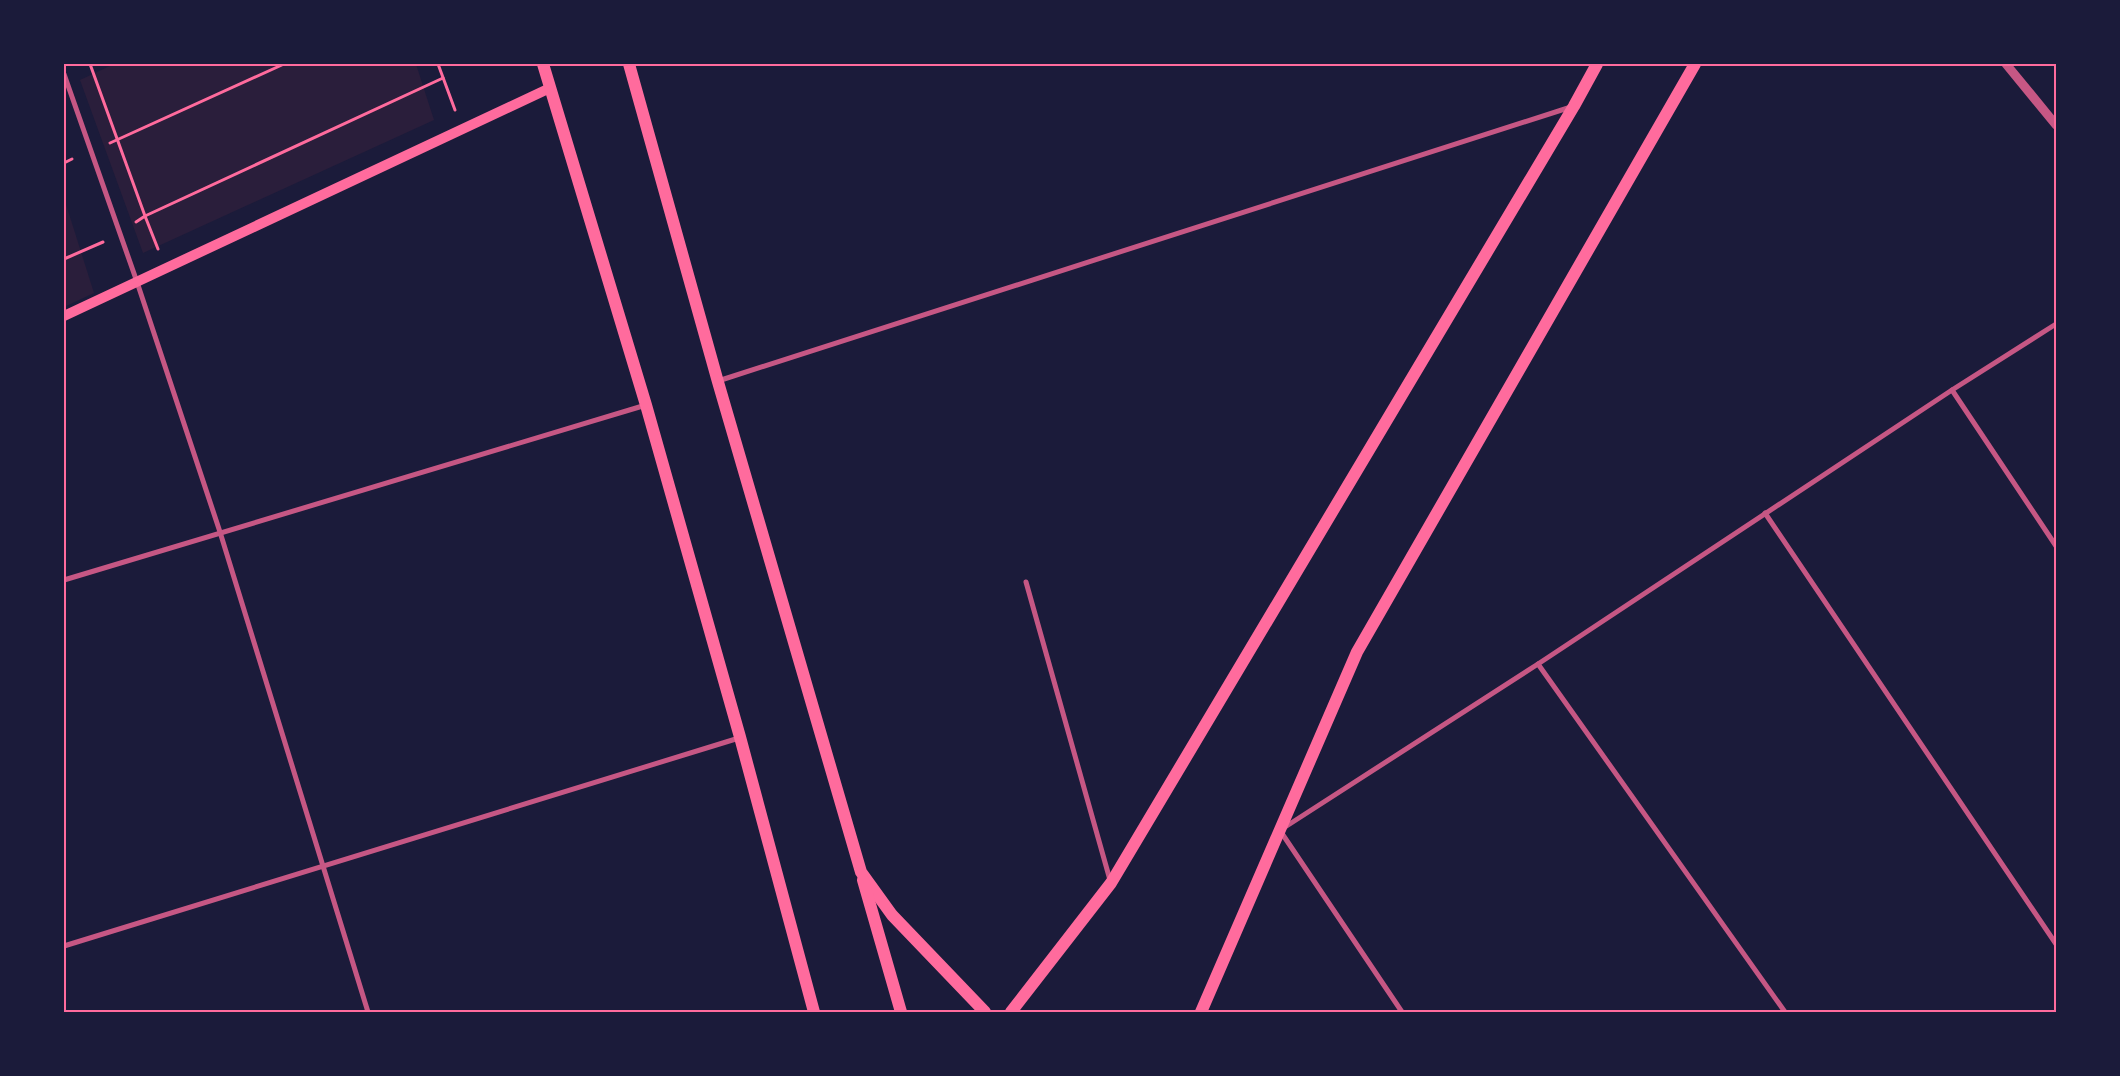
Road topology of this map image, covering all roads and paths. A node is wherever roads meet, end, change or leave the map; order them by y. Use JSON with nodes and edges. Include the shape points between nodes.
{"nodes":[{"id":1,"x":90,"y":64,"type":"edge"},
{"id":2,"x":284,"y":64,"type":"edge"},
{"id":3,"x":438,"y":64,"type":"edge"},
{"id":4,"x":543,"y":64,"type":"edge"},
{"id":5,"x":629,"y":64,"type":"edge"},
{"id":6,"x":1597,"y":64,"type":"edge"},
{"id":7,"x":1695,"y":64,"type":"edge"},
{"id":8,"x":2006,"y":64,"type":"edge"},
{"id":9,"x":64,"y":74,"type":"edge"},
{"id":10,"x":443,"y":78,"type":"junction"},
{"id":11,"x":550,"y":88,"type":"junction"},
{"id":12,"x":1574,"y":106,"type":"junction"},
{"id":13,"x":2056,"y":125,"type":"edge"},
{"id":14,"x":462,"y":129,"type":"junction"},
{"id":15,"x":117,"y":139,"type":"junction"},
{"id":16,"x":92,"y":154,"type":"junction"},
{"id":17,"x":64,"y":163,"type":"edge"},
{"id":18,"x":101,"y":243,"type":"dead end"},
{"id":19,"x":64,"y":259,"type":"edge"},
{"id":20,"x":137,"y":282,"type":"junction"},
{"id":21,"x":64,"y":316,"type":"edge"},
{"id":22,"x":2056,"y":324,"type":"edge"},
{"id":23,"x":718,"y":382,"type":"junction"},
{"id":24,"x":1952,"y":390,"type":"junction"},
{"id":25,"x":646,"y":405,"type":"junction"},
{"id":26,"x":1765,"y":514,"type":"junction"},
{"id":27,"x":220,"y":532,"type":"junction"},
{"id":28,"x":2056,"y":546,"type":"edge"},
{"id":29,"x":64,"y":580,"type":"edge"},
{"id":30,"x":1026,"y":582,"type":"dead end"},
{"id":31,"x":1538,"y":664,"type":"junction"},
{"id":32,"x":740,"y":737,"type":"junction"},
{"id":33,"x":1280,"y":830,"type":"junction"},
{"id":34,"x":324,"y":866,"type":"junction"},
{"id":35,"x":861,"y":872,"type":"junction"},
{"id":36,"x":1111,"y":883,"type":"junction"},
{"id":37,"x":2056,"y":944,"type":"edge"},
{"id":38,"x":64,"y":946,"type":"edge"},
{"id":39,"x":368,"y":1012,"type":"edge"},
{"id":40,"x":814,"y":1012,"type":"edge"},
{"id":41,"x":901,"y":1012,"type":"edge"},
{"id":42,"x":985,"y":1012,"type":"edge"},
{"id":43,"x":1011,"y":1012,"type":"edge"},
{"id":44,"x":1200,"y":1012,"type":"edge"},
{"id":45,"x":1402,"y":1012,"type":"edge"},
{"id":46,"x":1785,"y":1012,"type":"edge"}],
"edges":[{"from":1,"to":15,"type":"path"},
{"from":2,"to":15,"type":"path"},
{"from":3,"to":10,"type":"path"},
{"from":4,"to":11,"type":"main road"},
{"from":5,"to":23,"type":"main road"},
{"from":6,"to":12,"type":"main road"},
{"from":7,"to":33,"type":"main road","via":[[1358,652]]},
{"from":8,"to":13,"type":"street"},
{"from":9,"to":16,"type":"street"},
{"from":10,"to":14,"type":"path"},
{"from":10,"to":15,"type":"path","via":[[145,216]]},
{"from":11,"to":14,"type":"main road"},
{"from":11,"to":25,"type":"main road"},
{"from":12,"to":23,"type":"street"},
{"from":12,"to":36,"type":"main road"},
{"from":14,"to":20,"type":"main road"},
{"from":15,"to":16,"type":"path"},
{"from":16,"to":17,"type":"path"},
{"from":16,"to":20,"type":"street"},
{"from":18,"to":19,"type":"path"},
{"from":20,"to":21,"type":"main road"},
{"from":20,"to":27,"type":"street"},
{"from":22,"to":24,"type":"street"},
{"from":23,"to":35,"type":"main road"},
{"from":24,"to":26,"type":"street"},
{"from":24,"to":28,"type":"street"},
{"from":25,"to":27,"type":"street"},
{"from":25,"to":32,"type":"main road"},
{"from":26,"to":31,"type":"street"},
{"from":26,"to":37,"type":"street"},
{"from":27,"to":29,"type":"street"},
{"from":27,"to":34,"type":"street"},
{"from":30,"to":36,"type":"street"},
{"from":31,"to":33,"type":"street"},
{"from":31,"to":46,"type":"street"},
{"from":32,"to":34,"type":"street"},
{"from":32,"to":40,"type":"main road"},
{"from":33,"to":44,"type":"main road"},
{"from":33,"to":45,"type":"street"},
{"from":34,"to":38,"type":"street"},
{"from":34,"to":39,"type":"street"},
{"from":35,"to":41,"type":"main road"},
{"from":35,"to":42,"type":"main road","via":[[892,915]]},
{"from":36,"to":43,"type":"main road"}]}
